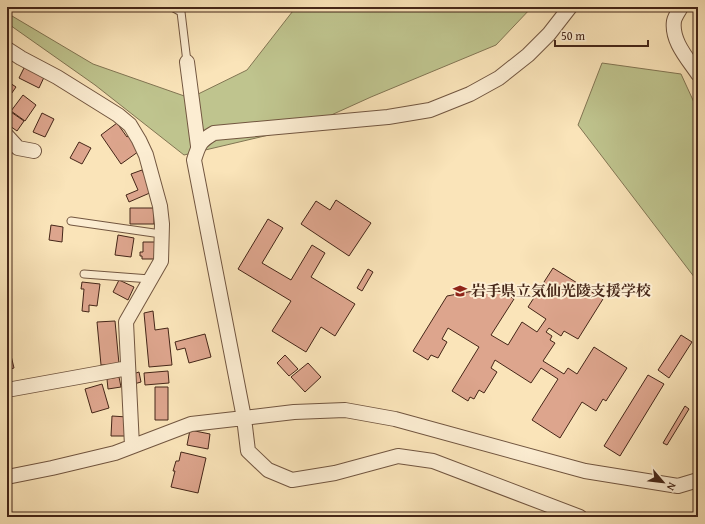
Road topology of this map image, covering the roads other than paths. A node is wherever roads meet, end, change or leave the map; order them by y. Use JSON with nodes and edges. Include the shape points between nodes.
{"nodes":[{"id":1,"x":172,"y":7,"type":"edge"},
{"id":2,"x":570,"y":7,"type":"edge"},
{"id":3,"x":681,"y":7,"type":"edge"},
{"id":4,"x":7,"y":49,"type":"edge"},
{"id":5,"x":187,"y":62,"type":"joint"},
{"id":6,"x":698,"y":74,"type":"edge"},
{"id":7,"x":7,"y":136,"type":"edge"},
{"id":8,"x":198,"y":146,"type":"junction"},
{"id":9,"x":34,"y":151,"type":"dead end"},
{"id":10,"x":71,"y":221,"type":"dead end"},
{"id":11,"x":161,"y":234,"type":"junction"},
{"id":12,"x":84,"y":274,"type":"dead end"},
{"id":13,"x":150,"y":279,"type":"junction"},
{"id":14,"x":128,"y":368,"type":"junction"},
{"id":15,"x":7,"y":390,"type":"edge"},
{"id":16,"x":244,"y":418,"type":"junction"},
{"id":17,"x":132,"y":446,"type":"junction"},
{"id":18,"x":7,"y":477,"type":"edge"},
{"id":19,"x":698,"y":480,"type":"edge"},
{"id":20,"x":580,"y":517,"type":"edge"}],
"edges":[{"from":1,"to":5,"type":"lane","via":[[181,12]]},
{"from":2,"to":8,"type":"street","via":[[549,34],[499,78],[470,94],[430,110],[388,117],[214,133],[203,139]]},
{"from":3,"to":6,"type":"street","via":[[674,20],[674,35]]},
{"from":4,"to":11,"type":"street","via":[[70,85],[130,125],[146,155],[160,206]]},
{"from":5,"to":8,"type":"street"},
{"from":7,"to":9,"type":"street","via":[[18,148]]},
{"from":8,"to":16,"type":"street","via":[[194,160]]},
{"from":10,"to":11,"type":"lane"},
{"from":11,"to":13,"type":"street","via":[[161,260]]},
{"from":12,"to":13,"type":"lane"},
{"from":13,"to":14,"type":"street","via":[[126,322]]},
{"from":14,"to":15,"type":"street"},
{"from":14,"to":17,"type":"street"},
{"from":16,"to":17,"type":"street","via":[[191,424]]},
{"from":16,"to":19,"type":"street","via":[[294,412],[345,410],[395,419],[585,471],[678,486]]},
{"from":16,"to":20,"type":"street","via":[[248,451],[268,470],[292,480],[335,473],[398,456],[434,461]]},
{"from":17,"to":18,"type":"street","via":[[59,467]]}]}
